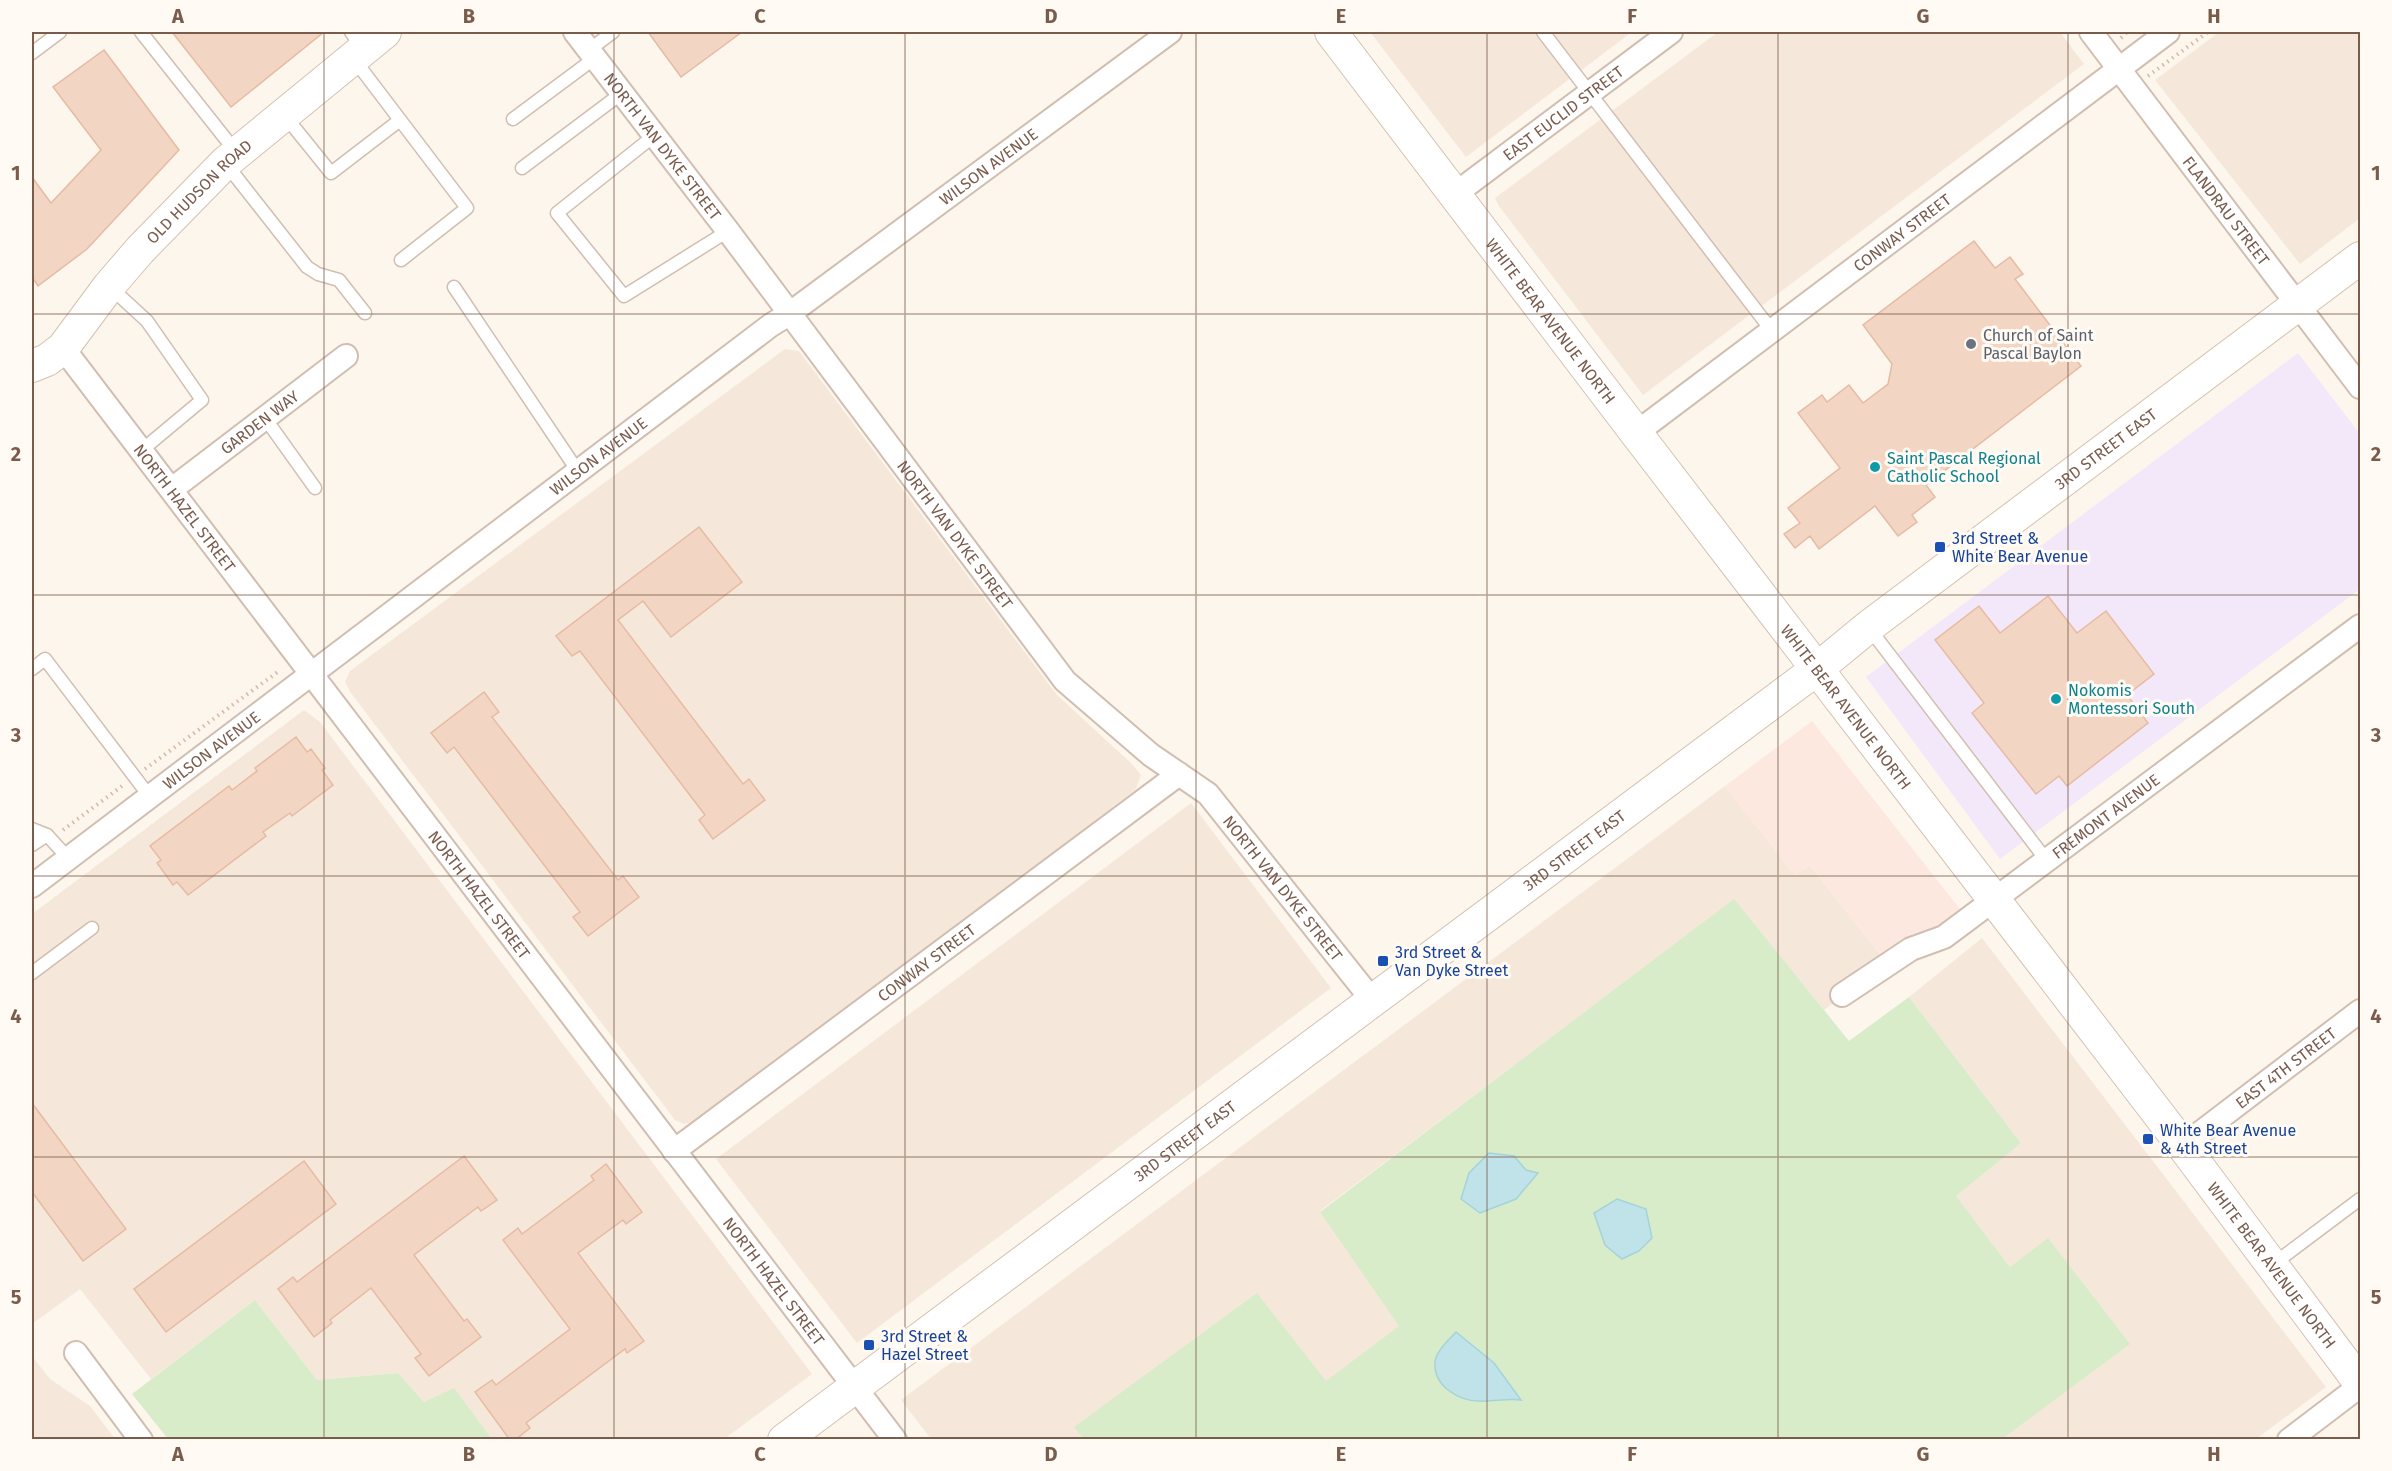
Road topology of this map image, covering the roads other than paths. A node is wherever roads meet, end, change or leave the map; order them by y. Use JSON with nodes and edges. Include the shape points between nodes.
{"nodes":[{"id":1,"x":60,"y":32,"type":"edge"},
{"id":2,"x":141,"y":32,"type":"edge"},
{"id":3,"x":574,"y":32,"type":"edge"},
{"id":4,"x":613,"y":32,"type":"edge"},
{"id":5,"x":1170,"y":32,"type":"edge"},
{"id":6,"x":1331,"y":32,"type":"edge"},
{"id":7,"x":1543,"y":32,"type":"edge"},
{"id":8,"x":1671,"y":32,"type":"edge"},
{"id":9,"x":2091,"y":32,"type":"edge"},
{"id":10,"x":2168,"y":32,"type":"edge"},
{"id":11,"x":363,"y":42,"type":"edge"},
{"id":12,"x":32,"y":53,"type":"edge"},
{"id":13,"x":592,"y":54,"type":"junction"},
{"id":14,"x":2119,"y":68,"type":"junction"},
{"id":15,"x":622,"y":93,"type":"junction"},
{"id":16,"x":1590,"y":93,"type":"junction"},
{"id":17,"x":283,"y":114,"type":"junction"},
{"id":18,"x":513,"y":119,"type":"dead end"},
{"id":19,"x":400,"y":120,"type":"junction"},
{"id":20,"x":655,"y":135,"type":"junction"},
{"id":21,"x":231,"y":158,"type":"junction"},
{"id":22,"x":522,"y":168,"type":"dead end"},
{"id":23,"x":1455,"y":194,"type":"junction"},
{"id":24,"x":728,"y":231,"type":"junction"},
{"id":25,"x":2361,"y":258,"type":"edge"},
{"id":26,"x":401,"y":260,"type":"dead end"},
{"id":27,"x":109,"y":286,"type":"junction"},
{"id":28,"x":454,"y":287,"type":"dead end"},
{"id":29,"x":2297,"y":304,"type":"junction"},
{"id":30,"x":365,"y":313,"type":"dead end"},
{"id":31,"x":789,"y":314,"type":"junction"},
{"id":32,"x":1772,"y":331,"type":"junction"},
{"id":33,"x":63,"y":348,"type":"junction"},
{"id":34,"x":346,"y":356,"type":"dead end"},
{"id":35,"x":32,"y":366,"type":"edge"},
{"id":36,"x":2361,"y":387,"type":"edge"},
{"id":37,"x":265,"y":418,"type":"junction"},
{"id":38,"x":1636,"y":434,"type":"junction"},
{"id":39,"x":142,"y":450,"type":"junction"},
{"id":40,"x":579,"y":473,"type":"junction"},
{"id":41,"x":315,"y":488,"type":"dead end"},
{"id":42,"x":172,"y":489,"type":"junction"},
{"id":43,"x":2361,"y":626,"type":"edge"},
{"id":44,"x":1868,"y":627,"type":"junction"},
{"id":45,"x":32,"y":669,"type":"edge"},
{"id":46,"x":1817,"y":669,"type":"junction"},
{"id":47,"x":313,"y":675,"type":"junction"},
{"id":48,"x":1179,"y":774,"type":"junction"},
{"id":49,"x":150,"y":797,"type":"junction"},
{"id":50,"x":32,"y":828,"type":"edge"},
{"id":51,"x":49,"y":837,"type":"junction"},
{"id":52,"x":32,"y":845,"type":"edge"},
{"id":53,"x":68,"y":858,"type":"junction"},
{"id":54,"x":2047,"y":861,"type":"junction"},
{"id":55,"x":32,"y":886,"type":"edge"},
{"id":56,"x":1993,"y":900,"type":"junction"},
{"id":57,"x":92,"y":928,"type":"dead end"},
{"id":58,"x":32,"y":973,"type":"edge"},
{"id":59,"x":1842,"y":995,"type":"dead end"},
{"id":60,"x":1373,"y":1001,"type":"junction"},
{"id":61,"x":2361,"y":1011,"type":"edge"},
{"id":62,"x":2183,"y":1146,"type":"junction"},
{"id":63,"x":674,"y":1151,"type":"junction"},
{"id":64,"x":2361,"y":1199,"type":"edge"},
{"id":65,"x":2271,"y":1266,"type":"junction"},
{"id":66,"x":76,"y":1353,"type":"dead end"},
{"id":67,"x":2361,"y":1385,"type":"edge"},
{"id":68,"x":855,"y":1386,"type":"junction"},
{"id":69,"x":141,"y":1440,"type":"edge"},
{"id":70,"x":784,"y":1440,"type":"edge"},
{"id":71,"x":895,"y":1440,"type":"edge"},
{"id":72,"x":2289,"y":1440,"type":"edge"}],
"edges":[{"from":1,"to":12,"type":"lane"},
{"from":2,"to":21,"type":"lane"},
{"from":3,"to":13,"type":"street","name":"NORTH VAN DYKE STREET"},
{"from":4,"to":13,"type":"lane"},
{"from":5,"to":31,"type":"street","name":"WILSON AVENUE"},
{"from":6,"to":23,"type":"street","name":"WHITE BEAR AVENUE NORTH"},
{"from":7,"to":16,"type":"lane"},
{"from":8,"to":16,"type":"street","name":"EAST EUCLID STREET"},
{"from":9,"to":14,"type":"street","name":"FLANDRAU STREET"},
{"from":10,"to":14,"type":"street","name":"CONWAY STREET"},
{"from":11,"to":17,"type":"street","name":"OLD HUDSON ROAD"},
{"from":11,"to":19,"type":"lane"},
{"from":13,"to":15,"type":"street","name":"NORTH VAN DYKE STREET"},
{"from":13,"to":18,"type":"lane"},
{"from":14,"to":29,"type":"street","name":"FLANDRAU STREET"},
{"from":14,"to":32,"type":"street","name":"CONWAY STREET"},
{"from":15,"to":20,"type":"street","name":"NORTH VAN DYKE STREET"},
{"from":15,"to":22,"type":"lane"},
{"from":16,"to":23,"type":"street","name":"EAST EUCLID STREET"},
{"from":16,"to":32,"type":"lane"},
{"from":17,"to":19,"type":"lane","via":[[331,173]]},
{"from":17,"to":21,"type":"street","name":"OLD HUDSON ROAD"},
{"from":19,"to":26,"type":"lane","via":[[467,208]]},
{"from":20,"to":24,"type":"street","name":"NORTH VAN DYKE STREET"},
{"from":20,"to":24,"type":"lane","via":[[557,213],[624,296]]},
{"from":21,"to":27,"type":"street","name":"OLD HUDSON ROAD"},
{"from":21,"to":30,"type":"lane","via":[[307,267],[339,280]]},
{"from":23,"to":38,"type":"street","name":"WHITE BEAR AVENUE NORTH"},
{"from":24,"to":31,"type":"street","name":"NORTH VAN DYKE STREET"},
{"from":25,"to":29,"type":"street","name":"3RD STREET EAST"},
{"from":27,"to":33,"type":"street","name":"OLD HUDSON ROAD"},
{"from":27,"to":39,"type":"lane","via":[[147,321],[202,400]]},
{"from":28,"to":40,"type":"lane"},
{"from":29,"to":36,"type":"street","name":"FLANDRAU STREET"},
{"from":29,"to":44,"type":"street","name":"3RD STREET EAST"},
{"from":31,"to":40,"type":"street","name":"WILSON AVENUE"},
{"from":31,"to":48,"type":"street","name":"NORTH VAN DYKE STREET","via":[[1065,681]]},
{"from":32,"to":38,"type":"street","name":"CONWAY STREET"},
{"from":33,"to":35,"type":"street","name":"OLD HUDSON ROAD"},
{"from":33,"to":39,"type":"street","name":"NORTH HAZEL STREET"},
{"from":34,"to":37,"type":"street","name":"GARDEN WAY"},
{"from":37,"to":41,"type":"lane"},
{"from":37,"to":42,"type":"street","name":"GARDEN WAY"},
{"from":38,"to":46,"type":"street","name":"WHITE BEAR AVENUE NORTH"},
{"from":39,"to":42,"type":"street","name":"NORTH HAZEL STREET"},
{"from":40,"to":47,"type":"street","name":"WILSON AVENUE"},
{"from":42,"to":47,"type":"street","name":"NORTH HAZEL STREET"},
{"from":43,"to":54,"type":"street","name":"FREMONT AVENUE"},
{"from":44,"to":46,"type":"street","name":"3RD STREET EAST"},
{"from":44,"to":54,"type":"lane"},
{"from":45,"to":49,"type":"lane","via":[[45,659]]},
{"from":46,"to":56,"type":"street","name":"WHITE BEAR AVENUE NORTH"},
{"from":46,"to":60,"type":"street","name":"3RD STREET EAST"},
{"from":47,"to":49,"type":"street","name":"WILSON AVENUE"},
{"from":47,"to":63,"type":"street","name":"NORTH HAZEL STREET"},
{"from":48,"to":60,"type":"street","name":"NORTH VAN DYKE STREET","via":[[1208,794]]},
{"from":48,"to":63,"type":"street","name":"CONWAY STREET"},
{"from":49,"to":53,"type":"street","name":"WILSON AVENUE"},
{"from":50,"to":51,"type":"lane"},
{"from":51,"to":52,"type":"lane"},
{"from":51,"to":53,"type":"lane"},
{"from":53,"to":55,"type":"street","name":"WILSON AVENUE"},
{"from":54,"to":56,"type":"street","name":"FREMONT AVENUE"},
{"from":56,"to":59,"type":"street","name":"FREMONT AVENUE","via":[[1944,937],[1911,949]]},
{"from":56,"to":62,"type":"street","name":"WHITE BEAR AVENUE NORTH"},
{"from":57,"to":58,"type":"lane"},
{"from":60,"to":68,"type":"street","name":"3RD STREET EAST"},
{"from":61,"to":62,"type":"street","name":"EAST 4TH STREET"},
{"from":62,"to":65,"type":"street","name":"WHITE BEAR AVENUE NORTH"},
{"from":63,"to":68,"type":"street","name":"NORTH HAZEL STREET"},
{"from":64,"to":65,"type":"lane"},
{"from":65,"to":67,"type":"street","name":"WHITE BEAR AVENUE NORTH"},
{"from":66,"to":69,"type":"street"},
{"from":67,"to":72,"type":"street"},
{"from":68,"to":70,"type":"street","name":"3RD STREET EAST"},
{"from":68,"to":71,"type":"street","name":"NORTH HAZEL STREET"}]}
